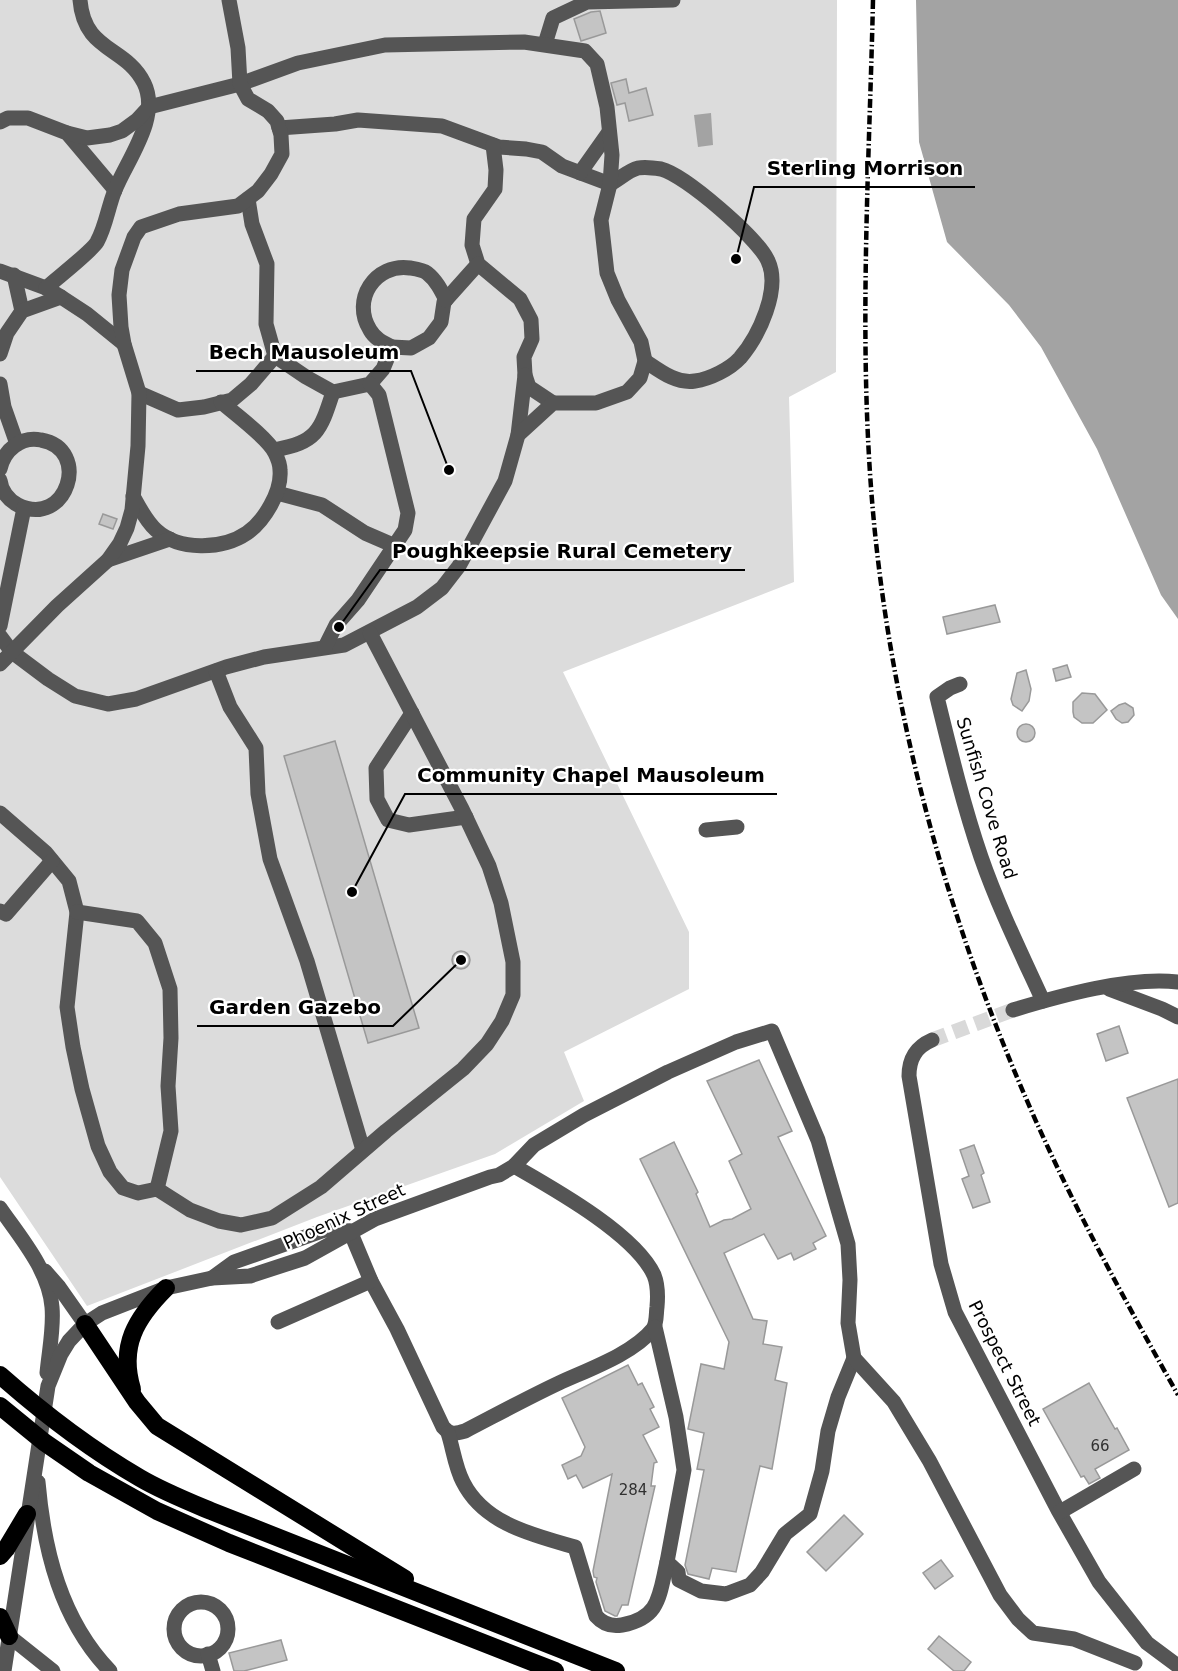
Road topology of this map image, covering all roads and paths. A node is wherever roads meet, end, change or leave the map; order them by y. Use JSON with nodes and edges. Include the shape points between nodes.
{"nodes":[{"id":1,"x":80,"y":0,"type":"edge"},
{"id":2,"x":229,"y":0,"type":"edge"},
{"id":3,"x":673,"y":0,"type":"edge"},
{"id":4,"x":545,"y":44,"type":"junction"},
{"id":5,"x":240,"y":84,"type":"junction"},
{"id":6,"x":149,"y":107,"type":"junction"},
{"id":7,"x":0,"y":122,"type":"edge"},
{"id":8,"x":279,"y":128,"type":"junction"},
{"id":9,"x":609,"y":132,"type":"junction"},
{"id":10,"x":67,"y":133,"type":"junction"},
{"id":11,"x":493,"y":145,"type":"junction"},
{"id":12,"x":580,"y":173,"type":"junction"},
{"id":13,"x":610,"y":184,"type":"junction"},
{"id":14,"x":115,"y":190,"type":"junction"},
{"id":15,"x":248,"y":199,"type":"junction"},
{"id":16,"x":478,"y":264,"type":"junction"},
{"id":17,"x":7,"y":273,"type":"edge"},
{"id":18,"x":46,"y":288,"type":"junction"},
{"id":19,"x":61,"y":297,"type":"junction"},
{"id":20,"x":446,"y":300,"type":"junction"},
{"id":21,"x":22,"y":311,"type":"junction"},
{"id":22,"x":124,"y":344,"type":"junction"},
{"id":23,"x":392,"y":347,"type":"junction"},
{"id":24,"x":0,"y":354,"type":"edge"},
{"id":25,"x":275,"y":356,"type":"junction"},
{"id":26,"x":645,"y":361,"type":"junction"},
{"id":27,"x":525,"y":375,"type":"junction"},
{"id":28,"x":0,"y":384,"type":"edge"},
{"id":29,"x":370,"y":384,"type":"junction"},
{"id":30,"x":333,"y":392,"type":"junction"},
{"id":31,"x":139,"y":393,"type":"junction"},
{"id":32,"x":221,"y":402,"type":"junction"},
{"id":33,"x":553,"y":403,"type":"junction"},
{"id":34,"x":518,"y":435,"type":"junction"},
{"id":35,"x":16,"y":444,"type":"junction"},
{"id":36,"x":274,"y":450,"type":"junction"},
{"id":37,"x":0,"y":469,"type":"edge"},
{"id":38,"x":0,"y":480,"type":"edge"},
{"id":39,"x":277,"y":493,"type":"junction"},
{"id":40,"x":133,"y":496,"type":"junction"},
{"id":41,"x":24,"y":508,"type":"junction"},
{"id":42,"x":170,"y":539,"type":"junction"},
{"id":43,"x":395,"y":546,"type":"junction"},
{"id":44,"x":108,"y":560,"type":"junction"},
{"id":45,"x":0,"y":626,"type":"edge"},
{"id":46,"x":370,"y":633,"type":"junction"},
{"id":47,"x":0,"y":636,"type":"edge"},
{"id":48,"x":325,"y":647,"type":"junction"},
{"id":49,"x":12,"y":652,"type":"junction"},
{"id":50,"x":0,"y":664,"type":"edge"},
{"id":51,"x":216,"y":671,"type":"junction"},
{"id":52,"x":960,"y":684,"type":"dead end"},
{"id":53,"x":412,"y":713,"type":"junction"},
{"id":54,"x":0,"y":813,"type":"edge"},
{"id":55,"x":466,"y":817,"type":"junction"},
{"id":56,"x":737,"y":827,"type":"dead end"},
{"id":57,"x":706,"y":830,"type":"dead end"},
{"id":58,"x":52,"y":861,"type":"junction"},
{"id":59,"x":0,"y":911,"type":"edge"},
{"id":60,"x":77,"y":912,"type":"junction"},
{"id":61,"x":1178,"y":982,"type":"edge"},
{"id":62,"x":1106,"y":987,"type":"junction"},
{"id":63,"x":1043,"y":1000,"type":"junction"},
{"id":64,"x":1013,"y":1010,"type":"tunnel mouth"},
{"id":65,"x":1178,"y":1017,"type":"edge"},
{"id":66,"x":932,"y":1040,"type":"tunnel mouth"},
{"id":67,"x":363,"y":1150,"type":"junction"},
{"id":68,"x":514,"y":1167,"type":"junction"},
{"id":69,"x":157,"y":1189,"type":"junction"},
{"id":70,"x":0,"y":1208,"type":"edge"},
{"id":71,"x":350,"y":1232,"type":"junction"},
{"id":72,"x":34,"y":1259,"type":"junction"},
{"id":73,"x":371,"y":1281,"type":"junction"},
{"id":74,"x":166,"y":1288,"type":"junction"},
{"id":75,"x":278,"y":1322,"type":"dead end"},
{"id":76,"x":85,"y":1324,"type":"junction"},
{"id":77,"x":655,"y":1327,"type":"junction"},
{"id":78,"x":854,"y":1358,"type":"junction"},
{"id":79,"x":0,"y":1375,"type":"edge"},
{"id":80,"x":45,"y":1402,"type":"junction"},
{"id":81,"x":137,"y":1402,"type":"junction"},
{"id":82,"x":0,"y":1406,"type":"edge"},
{"id":83,"x":448,"y":1432,"type":"junction"},
{"id":84,"x":36,"y":1461,"type":"junction"},
{"id":85,"x":1134,"y":1469,"type":"dead end"},
{"id":86,"x":1060,"y":1512,"type":"junction"},
{"id":87,"x":27,"y":1514,"type":"junction"},
{"id":88,"x":0,"y":1556,"type":"edge"},
{"id":89,"x":667,"y":1562,"type":"junction"},
{"id":90,"x":448,"y":1605,"type":"junction"},
{"id":91,"x":0,"y":1617,"type":"edge"},
{"id":92,"x":4,"y":1634,"type":"edge"},
{"id":93,"x":1147,"y":1643,"type":"junction"},
{"id":94,"x":208,"y":1654,"type":"dead end"},
{"id":95,"x":1178,"y":1666,"type":"edge"},
{"id":96,"x":1134,"y":1667,"type":"edge"},
{"id":97,"x":4,"y":1671,"type":"edge"},
{"id":98,"x":53,"y":1671,"type":"edge"},
{"id":99,"x":110,"y":1671,"type":"edge"},
{"id":100,"x":213,"y":1671,"type":"edge"},
{"id":101,"x":555,"y":1671,"type":"edge"},
{"id":102,"x":616,"y":1671,"type":"edge"}],
"edges":[{"from":1,"to":6,"type":"street","via":[[86,28],[104,47],[130,64],[145,84]]},
{"from":2,"to":5,"type":"street"},
{"from":3,"to":4,"type":"street","via":[[587,2],[553,18]]},
{"from":4,"to":5,"type":"street","via":[[385,45],[298,63]]},
{"from":4,"to":9,"type":"street","via":[[585,51],[597,64]]},
{"from":5,"to":6,"type":"street"},
{"from":5,"to":8,"type":"street","via":[[248,99],[268,111]]},
{"from":6,"to":10,"type":"street","via":[[122,131],[87,138]]},
{"from":6,"to":14,"type":"street","via":[[142,134]]},
{"from":7,"to":10,"type":"street","via":[[28,118]]},
{"from":8,"to":11,"type":"street","via":[[358,120],[406,122],[442,126]]},
{"from":8,"to":15,"type":"street","via":[[282,154],[271,174]]},
{"from":9,"to":12,"type":"street"},
{"from":9,"to":13,"type":"street"},
{"from":10,"to":14,"type":"street"},
{"from":11,"to":12,"type":"street","via":[[542,152]]},
{"from":11,"to":16,"type":"street","via":[[495,189],[474,219],[472,244]]},
{"from":12,"to":13,"type":"street"},
{"from":13,"to":26,"type":"street","via":[[601,220],[607,273],[641,342]]},
{"from":13,"to":26,"type":"street","via":[[637,168],[662,169],[693,187],[735,221],[768,261],[772,285],[767,309],[739,359],[715,375],[695,381],[679,381]]},
{"from":14,"to":18,"type":"street","via":[[96,243]]},
{"from":15,"to":22,"type":"street","via":[[237,207],[179,214],[141,227],[122,270],[119,294]]},
{"from":15,"to":25,"type":"street","via":[[252,224],[267,264],[266,324]]},
{"from":16,"to":20,"type":"street"},
{"from":16,"to":27,"type":"street","via":[[520,299],[531,320],[532,339],[524,357]]},
{"from":17,"to":18,"type":"street"},
{"from":17,"to":21,"type":"street"},
{"from":18,"to":19,"type":"street"},
{"from":19,"to":21,"type":"street"},
{"from":19,"to":22,"type":"street"},
{"from":20,"to":23,"type":"street","via":[[441,322],[429,338],[411,348]]},
{"from":20,"to":23,"type":"street","via":[[436,281],[425,271],[391,268],[374,278],[365,292],[363,310],[369,329]]},
{"from":21,"to":24,"type":"street","via":[[7,333]]},
{"from":22,"to":31,"type":"street"},
{"from":23,"to":29,"type":"street","via":[[383,369]]},
{"from":25,"to":30,"type":"street"},
{"from":25,"to":32,"type":"street","via":[[251,384],[232,399]]},
{"from":26,"to":33,"type":"street","via":[[640,378],[627,392],[596,403]]},
{"from":27,"to":33,"type":"street","via":[[529,387]]},
{"from":27,"to":34,"type":"street"},
{"from":28,"to":35,"type":"street"},
{"from":29,"to":30,"type":"street"},
{"from":29,"to":43,"type":"street","via":[[379,395],[408,513],[405,530]]},
{"from":30,"to":36,"type":"street","via":[[315,434],[297,446]]},
{"from":31,"to":32,"type":"street","via":[[178,410]]},
{"from":31,"to":40,"type":"street"},
{"from":32,"to":36,"type":"street"},
{"from":33,"to":34,"type":"street"},
{"from":34,"to":46,"type":"street","via":[[505,482],[459,566],[442,588],[417,607]]},
{"from":35,"to":37,"type":"street"},
{"from":35,"to":41,"type":"street","via":[[39,439],[50,442],[60,449],[69,470],[69,482],[57,501],[47,507]]},
{"from":36,"to":39,"type":"street","via":[[281,470]]},
{"from":38,"to":41,"type":"street","via":[[6,495]]},
{"from":39,"to":42,"type":"street","via":[[247,533],[220,544],[191,545]]},
{"from":39,"to":43,"type":"street","via":[[322,506],[365,533]]},
{"from":40,"to":42,"type":"street","via":[[155,530]]},
{"from":40,"to":44,"type":"street","via":[[126,528]]},
{"from":41,"to":45,"type":"street"},
{"from":42,"to":44,"type":"street"},
{"from":43,"to":48,"type":"street","via":[[336,625]]},
{"from":44,"to":49,"type":"street"},
{"from":46,"to":48,"type":"street","via":[[344,645]]},
{"from":46,"to":53,"type":"street"},
{"from":47,"to":49,"type":"street"},
{"from":48,"to":51,"type":"street","via":[[264,657]]},
{"from":49,"to":50,"type":"street"},
{"from":49,"to":51,"type":"street","via":[[75,696],[108,704],[136,699]]},
{"from":51,"to":67,"type":"street","via":[[230,706],[256,748],[258,794],[270,859],[307,962]]},
{"from":52,"to":63,"type":"street","name":"Sunfish Cove Road","via":[[937,697],[958,780],[981,858]]},
{"from":53,"to":55,"type":"street"},
{"from":53,"to":55,"type":"street","via":[[376,768],[377,799],[388,820],[409,825]]},
{"from":54,"to":58,"type":"street"},
{"from":55,"to":67,"type":"street","via":[[501,903],[513,962],[513,995],[502,1021],[471,1061]]},
{"from":56,"to":57,"type":"street"},
{"from":58,"to":59,"type":"street","via":[[6,914]]},
{"from":58,"to":60,"type":"street","via":[[69,881]]},
{"from":60,"to":69,"type":"street","via":[[67,1007],[89,1113],[110,1172],[123,1188],[138,1193]]},
{"from":60,"to":69,"type":"street","via":[[137,921],[155,943],[170,989],[171,1131]]},
{"from":61,"to":62,"type":"street","via":[[1147,981]]},
{"from":62,"to":63,"type":"street"},
{"from":62,"to":65,"type":"street"},
{"from":63,"to":64,"type":"street"},
{"from":66,"to":86,"type":"street","name":"Prospect Street","via":[[913,1055],[909,1076],[941,1264],[955,1312]]},
{"from":67,"to":69,"type":"street","via":[[298,1203],[272,1218],[241,1225],[190,1210]]},
{"from":68,"to":71,"type":"street","name":"Phoenix Street"},
{"from":68,"to":77,"type":"street","via":[[585,1209],[643,1258],[659,1294]]},
{"from":68,"to":78,"type":"street","via":[[534,1145],[584,1115],[736,1042],[772,1031],[818,1140],[848,1244],[848,1323]]},
{"from":70,"to":72,"type":"street"},
{"from":71,"to":73,"type":"street"},
{"from":71,"to":74,"type":"street","name":"Phoenix Street","via":[[305,1258],[250,1276],[212,1278]]},
{"from":72,"to":76,"type":"street"},
{"from":72,"to":80,"type":"street","via":[[47,1284],[52,1306]]},
{"from":73,"to":75,"type":"street"},
{"from":73,"to":83,"type":"street"},
{"from":74,"to":76,"type":"street","name":"Phoenix Street","via":[[102,1313]]},
{"from":74,"to":81,"type":"highway","via":[[143,1314],[131,1338],[128,1367]]},
{"from":76,"to":80,"type":"street","via":[[61,1354]]},
{"from":76,"to":81,"type":"highway"},
{"from":77,"to":83,"type":"street","via":[[609,1361],[465,1431]]},
{"from":77,"to":89,"type":"street","via":[[684,1470]]},
{"from":78,"to":89,"type":"street","via":[[828,1431],[810,1514],[784,1534],[762,1572],[750,1585],[726,1594],[701,1591],[679,1580],[678,1572]]},
{"from":78,"to":96,"type":"street","via":[[894,1402],[1000,1595],[1018,1619],[1033,1633],[1074,1639]]},
{"from":79,"to":90,"type":"highway","via":[[87,1444],[141,1478],[187,1501]]},
{"from":80,"to":84,"type":"street"},
{"from":81,"to":90,"type":"highway","via":[[166,1432]]},
{"from":82,"to":101,"type":"highway","via":[[44,1442],[134,1500]]},
{"from":83,"to":89,"type":"street","via":[[463,1481],[485,1510],[538,1537],[575,1547],[596,1616],[601,1621],[609,1625],[647,1617]]},
{"from":84,"to":87,"type":"street"},
{"from":84,"to":99,"type":"street","via":[[43,1527],[58,1585],[82,1635]]},
{"from":85,"to":86,"type":"street"},
{"from":86,"to":93,"type":"street","name":"Prospect Street","via":[[1099,1582]]},
{"from":87,"to":88,"type":"highway"},
{"from":87,"to":92,"type":"street"},
{"from":90,"to":102,"type":"highway"},
{"from":91,"to":92,"type":"highway"},
{"from":92,"to":97,"type":"street"},
{"from":92,"to":98,"type":"street"},
{"from":93,"to":95,"type":"street","name":"Prospect Street"},
{"from":93,"to":96,"type":"street"},
{"from":94,"to":100,"type":"street"}]}
